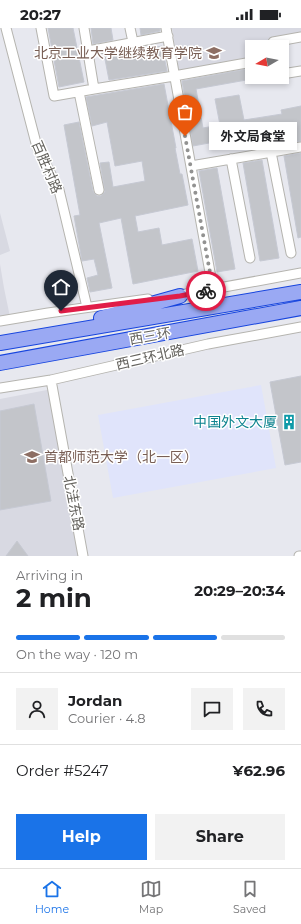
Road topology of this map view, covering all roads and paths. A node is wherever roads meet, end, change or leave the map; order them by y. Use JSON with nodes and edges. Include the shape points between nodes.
{"nodes":[{"id":1,"x":6,"y":28,"type":"edge"},
{"id":2,"x":41,"y":28,"type":"edge"},
{"id":3,"x":84,"y":28,"type":"edge"},
{"id":4,"x":130,"y":28,"type":"edge"},
{"id":5,"x":167,"y":32,"type":"edge"},
{"id":6,"x":301,"y":37,"type":"edge"},
{"id":7,"x":284,"y":40,"type":"edge"},
{"id":8,"x":133,"y":42,"type":"junction"},
{"id":9,"x":88,"y":51,"type":"junction"},
{"id":10,"x":245,"y":63,"type":"edge"},
{"id":11,"x":301,"y":70,"type":"edge"},
{"id":12,"x":289,"y":73,"type":"edge"},
{"id":13,"x":174,"y":76,"type":"junction"},
{"id":14,"x":94,"y":89,"type":"junction"},
{"id":15,"x":80,"y":92,"type":"junction"},
{"id":16,"x":301,"y":147,"type":"edge"},
{"id":17,"x":271,"y":152,"type":"junction"},
{"id":18,"x":231,"y":159,"type":"junction"},
{"id":19,"x":191,"y":166,"type":"junction"},
{"id":20,"x":99,"y":190,"type":"dead end"},
{"id":21,"x":291,"y":253,"type":"dead end"},
{"id":22,"x":250,"y":258,"type":"dead end"},
{"id":23,"x":301,"y":273,"type":"edge"},
{"id":24,"x":213,"y":289,"type":"junction"},
{"id":25,"x":301,"y":292,"type":"edge"},
{"id":26,"x":180,"y":296,"type":"junction"},
{"id":27,"x":87,"y":307,"type":"junction"},
{"id":28,"x":301,"y":308,"type":"edge"},
{"id":29,"x":0,"y":321,"type":"edge"},
{"id":30,"x":301,"y":326,"type":"edge"},
{"id":31,"x":37,"y":336,"type":"junction"},
{"id":32,"x":0,"y":343,"type":"edge"},
{"id":33,"x":0,"y":363,"type":"edge"},
{"id":34,"x":51,"y":380,"type":"junction"},
{"id":35,"x":0,"y":388,"type":"edge"},
{"id":36,"x":83,"y":556,"type":"edge"}],
"edges":[{"from":1,"to":27,"type":"street","name":"百胜村路","via":[[37,147],[59,190]]},
{"from":2,"to":15,"type":"street","via":[[54,96]]},
{"from":3,"to":9,"type":"street"},
{"from":4,"to":8,"type":"street"},
{"from":5,"to":8,"type":"street"},
{"from":5,"to":13,"type":"street"},
{"from":6,"to":7,"type":"street"},
{"from":8,"to":9,"type":"street"},
{"from":9,"to":14,"type":"street"},
{"from":10,"to":13,"type":"street"},
{"from":11,"to":12,"type":"street"},
{"from":13,"to":14,"type":"street"},
{"from":13,"to":19,"type":"street"},
{"from":14,"to":15,"type":"street"},
{"from":15,"to":20,"type":"street"},
{"from":16,"to":17,"type":"street"},
{"from":17,"to":18,"type":"street"},
{"from":17,"to":21,"type":"street"},
{"from":18,"to":19,"type":"street"},
{"from":18,"to":22,"type":"street"},
{"from":19,"to":24,"type":"street"},
{"from":23,"to":24,"type":"street"},
{"from":24,"to":26,"type":"street"},
{"from":25,"to":31,"type":"highway","name":"西三环"},
{"from":26,"to":27,"type":"street"},
{"from":26,"to":31,"type":"highway"},
{"from":27,"to":29,"type":"street"},
{"from":28,"to":33,"type":"highway","name":"西三环"},
{"from":30,"to":34,"type":"street","name":"西三环北路","via":[[208,344]]},
{"from":31,"to":32,"type":"highway","name":"西三环"},
{"from":34,"to":35,"type":"street","name":"西三环北路"},
{"from":34,"to":36,"type":"street","name":"北洼东路"}]}
